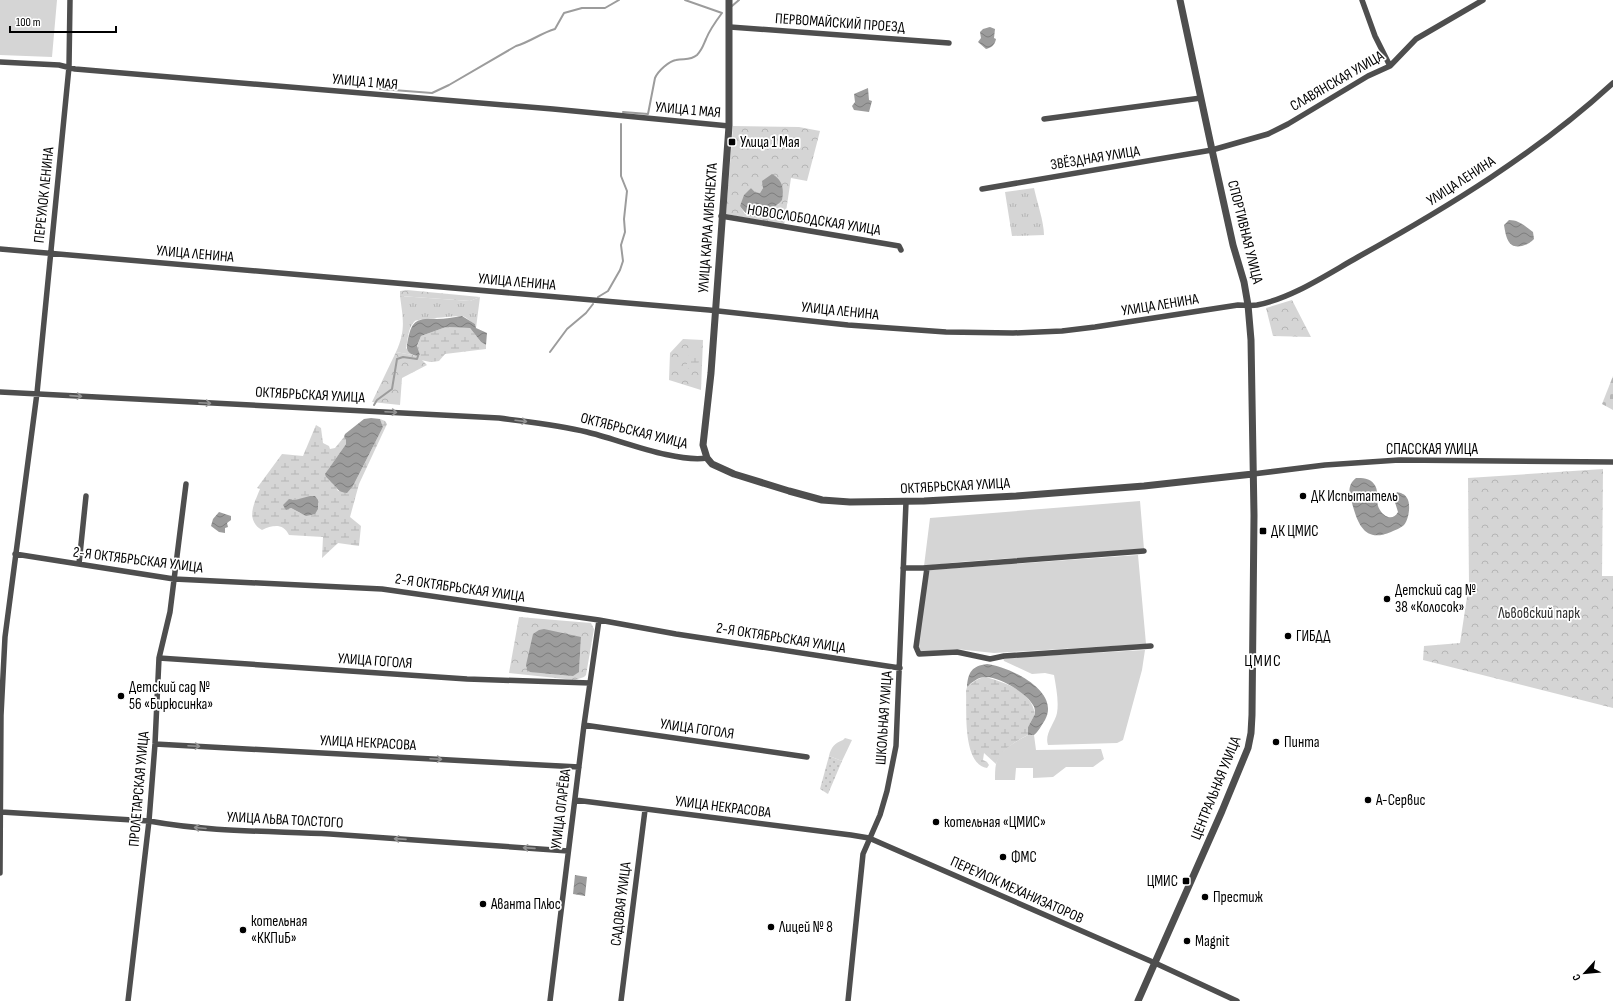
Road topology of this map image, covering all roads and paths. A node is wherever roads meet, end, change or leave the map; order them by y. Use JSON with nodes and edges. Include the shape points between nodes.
{"nodes":[{"id":1,"x":70,"y":0,"type":"edge"},
{"id":2,"x":729,"y":0,"type":"edge"},
{"id":3,"x":1180,"y":0,"type":"edge"},
{"id":4,"x":1362,"y":0,"type":"edge"},
{"id":5,"x":1483,"y":0,"type":"edge"},
{"id":6,"x":730,"y":27,"type":"junction"},
{"id":7,"x":949,"y":43,"type":"dead end"},
{"id":8,"x":0,"y":62,"type":"edge"},
{"id":9,"x":1390,"y":66,"type":"junction"},
{"id":10,"x":69,"y":67,"type":"junction"},
{"id":11,"x":1613,"y":83,"type":"edge"},
{"id":12,"x":1201,"y":98,"type":"junction"},
{"id":13,"x":1044,"y":118,"type":"dead end"},
{"id":14,"x":729,"y":126,"type":"junction"},
{"id":15,"x":1212,"y":150,"type":"junction"},
{"id":16,"x":982,"y":189,"type":"dead end"},
{"id":17,"x":721,"y":216,"type":"junction"},
{"id":18,"x":0,"y":249,"type":"edge"},
{"id":19,"x":901,"y":250,"type":"dead end"},
{"id":20,"x":50,"y":253,"type":"junction"},
{"id":21,"x":1248,"y":305,"type":"junction"},
{"id":22,"x":715,"y":311,"type":"junction"},
{"id":23,"x":0,"y":392,"type":"edge"},
{"id":24,"x":37,"y":393,"type":"junction"},
{"id":25,"x":707,"y":458,"type":"junction"},
{"id":26,"x":1613,"y":462,"type":"edge"},
{"id":27,"x":1253,"y":474,"type":"junction"},
{"id":28,"x":186,"y":484,"type":"dead end"},
{"id":29,"x":86,"y":496,"type":"dead end"},
{"id":30,"x":906,"y":502,"type":"junction"},
{"id":31,"x":1144,"y":551,"type":"dead end"},
{"id":32,"x":15,"y":554,"type":"junction"},
{"id":33,"x":79,"y":564,"type":"junction"},
{"id":34,"x":903,"y":568,"type":"junction"},
{"id":35,"x":927,"y":568,"type":"junction"},
{"id":36,"x":174,"y":579,"type":"junction"},
{"id":37,"x":599,"y":620,"type":"junction"},
{"id":38,"x":1151,"y":646,"type":"dead end"},
{"id":39,"x":159,"y":658,"type":"junction"},
{"id":40,"x":900,"y":668,"type":"junction"},
{"id":41,"x":590,"y":683,"type":"junction"},
{"id":42,"x":1,"y":685,"type":"edge"},
{"id":43,"x":584,"y":725,"type":"junction"},
{"id":44,"x":155,"y":744,"type":"junction"},
{"id":45,"x":807,"y":757,"type":"dead end"},
{"id":46,"x":579,"y":767,"type":"junction"},
{"id":47,"x":574,"y":800,"type":"junction"},
{"id":48,"x":644,"y":810,"type":"junction"},
{"id":49,"x":1,"y":812,"type":"edge"},
{"id":50,"x":150,"y":821,"type":"junction"},
{"id":51,"x":869,"y":838,"type":"junction"},
{"id":52,"x":568,"y":851,"type":"junction"},
{"id":53,"x":0,"y":873,"type":"edge"},
{"id":54,"x":1155,"y":963,"type":"junction"},
{"id":55,"x":128,"y":1001,"type":"edge"},
{"id":56,"x":550,"y":1001,"type":"edge"},
{"id":57,"x":621,"y":1001,"type":"edge"},
{"id":58,"x":848,"y":1001,"type":"edge"},
{"id":59,"x":1138,"y":1001,"type":"edge"},
{"id":60,"x":1237,"y":1001,"type":"edge"}],
"edges":[{"from":1,"to":10,"type":"street","name":"ПЕРЕУЛОК ЛЕНИНА"},
{"from":2,"to":6,"type":"street","name":"УЛИЦА КАРЛА ЛИБКНЕХТА"},
{"from":3,"to":12,"type":"street","name":"СПОРТИВНАЯ УЛИЦА"},
{"from":4,"to":9,"type":"street","via":[[1375,36]]},
{"from":5,"to":9,"type":"street","name":"СЛАВЯНСКАЯ УЛИЦА","via":[[1416,39]]},
{"from":6,"to":7,"type":"street","name":"ПЕРВОМАЙСКИЙ ПРОЕЗД"},
{"from":6,"to":14,"type":"street","name":"УЛИЦА КАРЛА ЛИБКНЕХТА"},
{"from":8,"to":10,"type":"street","name":"УЛИЦА 1 МАЯ"},
{"from":9,"to":15,"type":"street","name":"СЛАВЯНСКАЯ УЛИЦА","via":[[1268,134]]},
{"from":10,"to":14,"type":"street","name":"УЛИЦА 1 МАЯ"},
{"from":10,"to":20,"type":"street","name":"ПЕРЕУЛОК ЛЕНИНА"},
{"from":11,"to":21,"type":"street","name":"УЛИЦА ЛЕНИНА","via":[[1550,137],[1432,214],[1311,283],[1262,304]]},
{"from":12,"to":13,"type":"street"},
{"from":12,"to":15,"type":"street","name":"СПОРТИВНАЯ УЛИЦА"},
{"from":14,"to":17,"type":"street","name":"УЛИЦА КАРЛА ЛИБКНЕХТА"},
{"from":15,"to":16,"type":"street","name":"ЗВЁЗДНАЯ УЛИЦА"},
{"from":15,"to":21,"type":"street","name":"СПОРТИВНАЯ УЛИЦА"},
{"from":17,"to":19,"type":"street","name":"НОВОСЛОБОДСКАЯ УЛИЦА","via":[[899,246]]},
{"from":17,"to":22,"type":"street","name":"УЛИЦА КАРЛА ЛИБКНЕХТА"},
{"from":18,"to":20,"type":"street","name":"УЛИЦА ЛЕНИНА"},
{"from":20,"to":22,"type":"street","name":"УЛИЦА ЛЕНИНА"},
{"from":20,"to":24,"type":"street","name":"ПЕРЕУЛОК ЛЕНИНА"},
{"from":21,"to":22,"type":"street","name":"УЛИЦА ЛЕНИНА","via":[[1095,328],[1013,333],[914,331]]},
{"from":21,"to":27,"type":"street","name":"СПОРТИВНАЯ УЛИЦА"},
{"from":22,"to":25,"type":"street","name":"УЛИЦА КАРЛА ЛИБКНЕХТА","via":[[704,428]]},
{"from":23,"to":24,"type":"street","name":"ОКТЯБРЬСКАЯ УЛИЦА"},
{"from":24,"to":25,"type":"street","name":"ОКТЯБРЬСКАЯ УЛИЦА","one_way":true,"via":[[499,418],[575,429],[672,456],[696,460]]},
{"from":24,"to":32,"type":"street","name":"ПЕРЕУЛОК ЛЕНИНА"},
{"from":25,"to":30,"type":"street","name":"ОКТЯБРЬСКАЯ УЛИЦА","via":[[734,474],[822,500]]},
{"from":26,"to":27,"type":"street","name":"СПАССКАЯ УЛИЦА","via":[[1399,460],[1325,465]]},
{"from":27,"to":30,"type":"street","name":"ОКТЯБРЬСКАЯ УЛИЦА","via":[[1060,493]]},
{"from":27,"to":54,"type":"street","name":"ЦЕНТРАЛЬНАЯ УЛИЦА","via":[[1253,691],[1250,742]]},
{"from":28,"to":36,"type":"street","name":"ПРОЛЕТАРСКАЯ УЛИЦА"},
{"from":29,"to":33,"type":"street"},
{"from":30,"to":34,"type":"street","name":"ШКОЛЬНАЯ УЛИЦА"},
{"from":31,"to":35,"type":"street"},
{"from":32,"to":33,"type":"street","name":"2-Я ОКТЯБРЬСКАЯ УЛИЦА"},
{"from":32,"to":42,"type":"street","name":"ПЕРЕУЛОК ЛЕНИНА"},
{"from":33,"to":36,"type":"street","name":"2-Я ОКТЯБРЬСКАЯ УЛИЦА"},
{"from":34,"to":35,"type":"street"},
{"from":34,"to":40,"type":"street","name":"ШКОЛЬНАЯ УЛИЦА"},
{"from":35,"to":38,"type":"street","via":[[916,647],[919,654],[957,652],[990,659]]},
{"from":36,"to":37,"type":"street","name":"2-Я ОКТЯБРЬСКАЯ УЛИЦА","via":[[382,589]]},
{"from":36,"to":39,"type":"street","name":"ПРОЛЕТАРСКАЯ УЛИЦА","via":[[170,612]]},
{"from":37,"to":40,"type":"street","name":"2-Я ОКТЯБРЬСКАЯ УЛИЦА"},
{"from":37,"to":41,"type":"street","name":"УЛИЦА ОГАРЁВА"},
{"from":39,"to":41,"type":"street","name":"УЛИЦА ГОГОЛЯ","via":[[467,680]]},
{"from":39,"to":44,"type":"street","name":"ПРОЛЕТАРСКАЯ УЛИЦА"},
{"from":40,"to":51,"type":"street","name":"ШКОЛЬНАЯ УЛИЦА","via":[[894,760],[887,792]]},
{"from":41,"to":43,"type":"street","name":"УЛИЦА ОГАРЁВА"},
{"from":42,"to":49,"type":"street","name":"ПЕРЕУЛОК ЛЕНИНА"},
{"from":43,"to":45,"type":"street","name":"УЛИЦА ГОГОЛЯ"},
{"from":43,"to":46,"type":"street","name":"УЛИЦА ОГАРЁВА"},
{"from":44,"to":46,"type":"street","name":"УЛИЦА НЕКРАСОВА","one_way":true},
{"from":44,"to":50,"type":"street","name":"ПРОЛЕТАРСКАЯ УЛИЦА"},
{"from":46,"to":47,"type":"street","name":"УЛИЦА ОГАРЁВА"},
{"from":47,"to":48,"type":"street","name":"УЛИЦА НЕКРАСОВА"},
{"from":47,"to":52,"type":"street","name":"УЛИЦА ОГАРЁВА"},
{"from":48,"to":51,"type":"street","name":"УЛИЦА НЕКРАСОВА"},
{"from":48,"to":57,"type":"street","name":"САДОВАЯ УЛИЦА"},
{"from":49,"to":50,"type":"street","name":"УЛИЦА ЛЬВА ТОЛСТОГО"},
{"from":49,"to":53,"type":"street","name":"ПЕРЕУЛОК ЛЕНИНА"},
{"from":52,"to":50,"type":"street","name":"УЛИЦА ЛЬВА ТОЛСТОГО","one_way":true,"via":[[330,834],[211,829]]},
{"from":50,"to":55,"type":"street","name":"ПРОЛЕТАРСКАЯ УЛИЦА"},
{"from":51,"to":54,"type":"street","name":"ПЕРЕУЛОК МЕХАНИЗАТОРОВ"},
{"from":51,"to":58,"type":"street","name":"ШКОЛЬНАЯ УЛИЦА","via":[[861,866]]},
{"from":52,"to":56,"type":"street","name":"УЛИЦА ОГАРЁВА"},
{"from":54,"to":59,"type":"street","name":"ЦЕНТРАЛЬНАЯ УЛИЦА"},
{"from":54,"to":60,"type":"street","name":"ПЕРЕУЛОК МЕХАНИЗАТОРОВ"}]}
